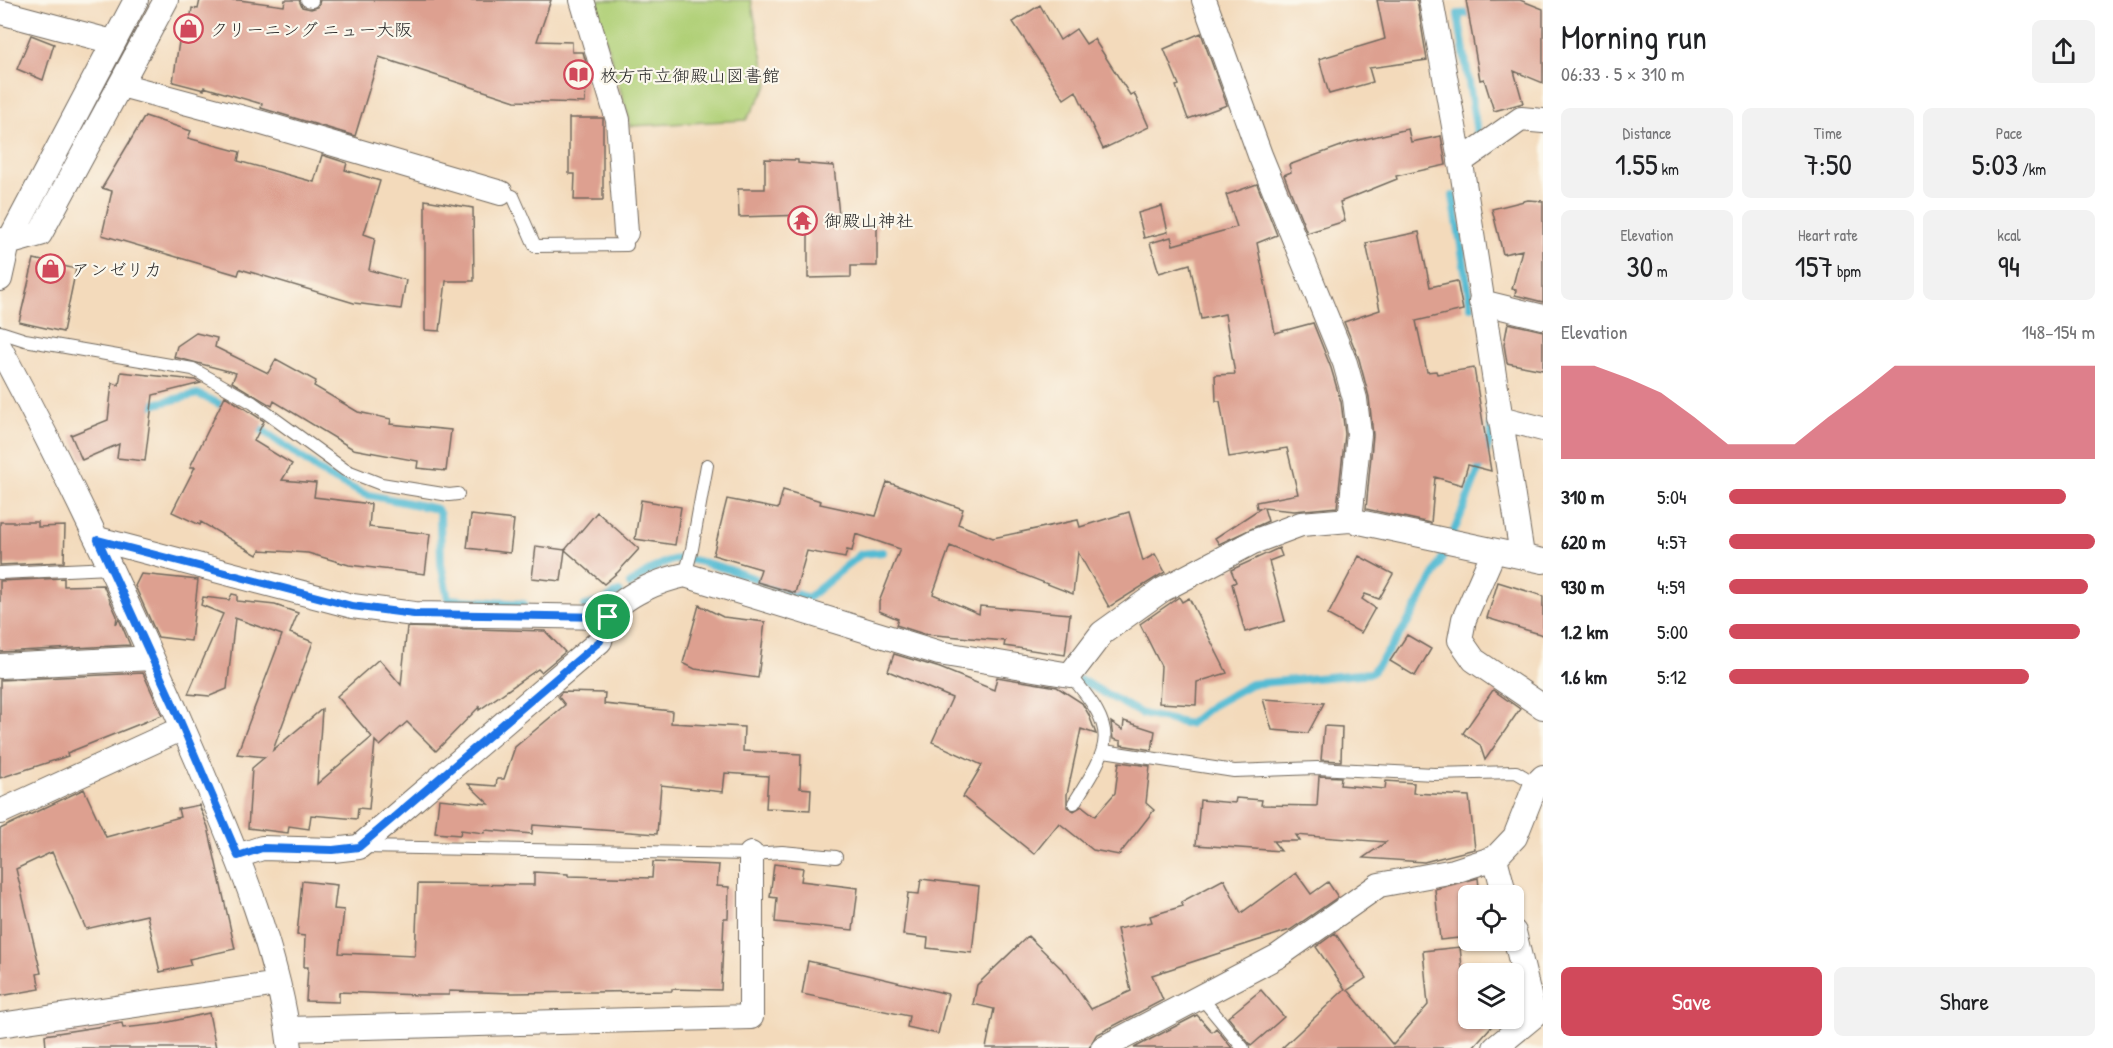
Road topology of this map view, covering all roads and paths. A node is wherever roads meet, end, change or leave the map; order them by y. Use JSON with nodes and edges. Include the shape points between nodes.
{"nodes":[{"id":1,"x":136,"y":0,"type":"edge"},
{"id":2,"x":166,"y":0,"type":"edge"},
{"id":3,"x":582,"y":0,"type":"edge"},
{"id":4,"x":1204,"y":0,"type":"edge"},
{"id":5,"x":1431,"y":0,"type":"edge"},
{"id":6,"x":0,"y":12,"type":"edge"},
{"id":7,"x":113,"y":42,"type":"junction"},
{"id":8,"x":121,"y":85,"type":"junction"},
{"id":9,"x":1543,"y":121,"type":"edge"},
{"id":10,"x":1460,"y":162,"type":"junction"},
{"id":11,"x":501,"y":193,"type":"joint"},
{"id":12,"x":626,"y":234,"type":"joint"},
{"id":13,"x":4,"y":241,"type":"edge"},
{"id":14,"x":0,"y":279,"type":"edge"},
{"id":15,"x":1481,"y":302,"type":"junction"},
{"id":16,"x":1543,"y":317,"type":"edge"},
{"id":17,"x":0,"y":332,"type":"edge"},
{"id":18,"x":0,"y":348,"type":"edge"},
{"id":19,"x":1500,"y":418,"type":"junction"},
{"id":20,"x":1543,"y":429,"type":"edge"},
{"id":21,"x":707,"y":465,"type":"dead end"},
{"id":22,"x":458,"y":494,"type":"dead end"},
{"id":23,"x":1350,"y":520,"type":"junction"},
{"id":24,"x":98,"y":540,"type":"junction"},
{"id":25,"x":1493,"y":553,"type":"junction"},
{"id":26,"x":1532,"y":558,"type":"edge"},
{"id":27,"x":111,"y":568,"type":"junction"},
{"id":28,"x":0,"y":573,"type":"edge"},
{"id":29,"x":685,"y":575,"type":"junction"},
{"id":30,"x":608,"y":617,"type":"junction"},
{"id":31,"x":152,"y":658,"type":"junction"},
{"id":32,"x":0,"y":666,"type":"edge"},
{"id":33,"x":1070,"y":675,"type":"junction"},
{"id":34,"x":1543,"y":707,"type":"edge"},
{"id":35,"x":183,"y":728,"type":"junction"},
{"id":36,"x":1104,"y":751,"type":"junction"},
{"id":37,"x":1540,"y":781,"type":"edge"},
{"id":38,"x":1074,"y":803,"type":"dead end"},
{"id":39,"x":0,"y":812,"type":"edge"},
{"id":40,"x":359,"y":847,"type":"junction"},
{"id":41,"x":751,"y":854,"type":"junction"},
{"id":42,"x":238,"y":856,"type":"junction"},
{"id":43,"x":836,"y":856,"type":"dead end"},
{"id":44,"x":1495,"y":858,"type":"junction"},
{"id":45,"x":1501,"y":885,"type":"edge"},
{"id":46,"x":1520,"y":951,"type":"edge"},
{"id":47,"x":278,"y":984,"type":"junction"},
{"id":48,"x":1200,"y":996,"type":"junction"},
{"id":49,"x":1537,"y":1005,"type":"edge"},
{"id":50,"x":0,"y":1025,"type":"edge"},
{"id":51,"x":289,"y":1039,"type":"edge"},
{"id":52,"x":1102,"y":1048,"type":"edge"},
{"id":53,"x":1243,"y":1048,"type":"edge"},
{"id":54,"x":1495,"y":1048,"type":"edge"}],
"edges":[{"from":1,"to":7,"type":"street"},
{"from":2,"to":8,"type":"street"},
{"from":3,"to":12,"type":"street","via":[[618,120]]},
{"from":4,"to":23,"type":"street","via":[[1260,155],[1345,363],[1359,434]]},
{"from":5,"to":10,"type":"street"},
{"from":6,"to":7,"type":"street"},
{"from":7,"to":13,"type":"street"},
{"from":8,"to":11,"type":"street"},
{"from":8,"to":13,"type":"street","via":[[40,234]]},
{"from":9,"to":10,"type":"street","via":[[1521,119]]},
{"from":10,"to":15,"type":"street"},
{"from":11,"to":12,"type":"lane","via":[[513,196],[534,246],[627,245]]},
{"from":13,"to":14,"type":"street"},
{"from":15,"to":16,"type":"street"},
{"from":15,"to":19,"type":"street"},
{"from":17,"to":22,"type":"lane","via":[[25,340],[193,369],[253,403],[345,470],[381,484]]},
{"from":18,"to":24,"type":"street"},
{"from":19,"to":20,"type":"street"},
{"from":19,"to":26,"type":"street"},
{"from":21,"to":29,"type":"lane"},
{"from":23,"to":25,"type":"street"},
{"from":23,"to":33,"type":"street","via":[[1301,524],[1253,542],[1162,590],[1102,633]]},
{"from":24,"to":27,"type":"street"},
{"from":24,"to":30,"type":"street","via":[[352,606],[414,614]]},
{"from":25,"to":26,"type":"street"},
{"from":25,"to":34,"type":"street","via":[[1464,619],[1460,640],[1474,660]]},
{"from":27,"to":28,"type":"lane"},
{"from":27,"to":31,"type":"street"},
{"from":29,"to":30,"type":"street","via":[[657,581]]},
{"from":29,"to":33,"type":"street","via":[[939,653]]},
{"from":30,"to":40,"type":"street","via":[[600,641]]},
{"from":31,"to":32,"type":"street"},
{"from":31,"to":35,"type":"street"},
{"from":33,"to":36,"type":"lane","via":[[1096,705]]},
{"from":35,"to":39,"type":"street"},
{"from":35,"to":42,"type":"street"},
{"from":36,"to":37,"type":"lane","via":[[1234,771],[1317,768],[1434,774],[1516,772]]},
{"from":36,"to":38,"type":"lane"},
{"from":37,"to":44,"type":"street","via":[[1515,837]]},
{"from":40,"to":41,"type":"lane"},
{"from":40,"to":42,"type":"street","via":[[262,848]]},
{"from":41,"to":43,"type":"lane"},
{"from":41,"to":51,"type":"street","via":[[751,1017]]},
{"from":42,"to":47,"type":"street"},
{"from":44,"to":45,"type":"street"},
{"from":44,"to":48,"type":"street","via":[[1454,871],[1379,885],[1278,956]]},
{"from":46,"to":49,"type":"street"},
{"from":47,"to":50,"type":"street"},
{"from":47,"to":51,"type":"street"},
{"from":48,"to":52,"type":"street"},
{"from":48,"to":53,"type":"lane"},
{"from":49,"to":54,"type":"street"}]}
